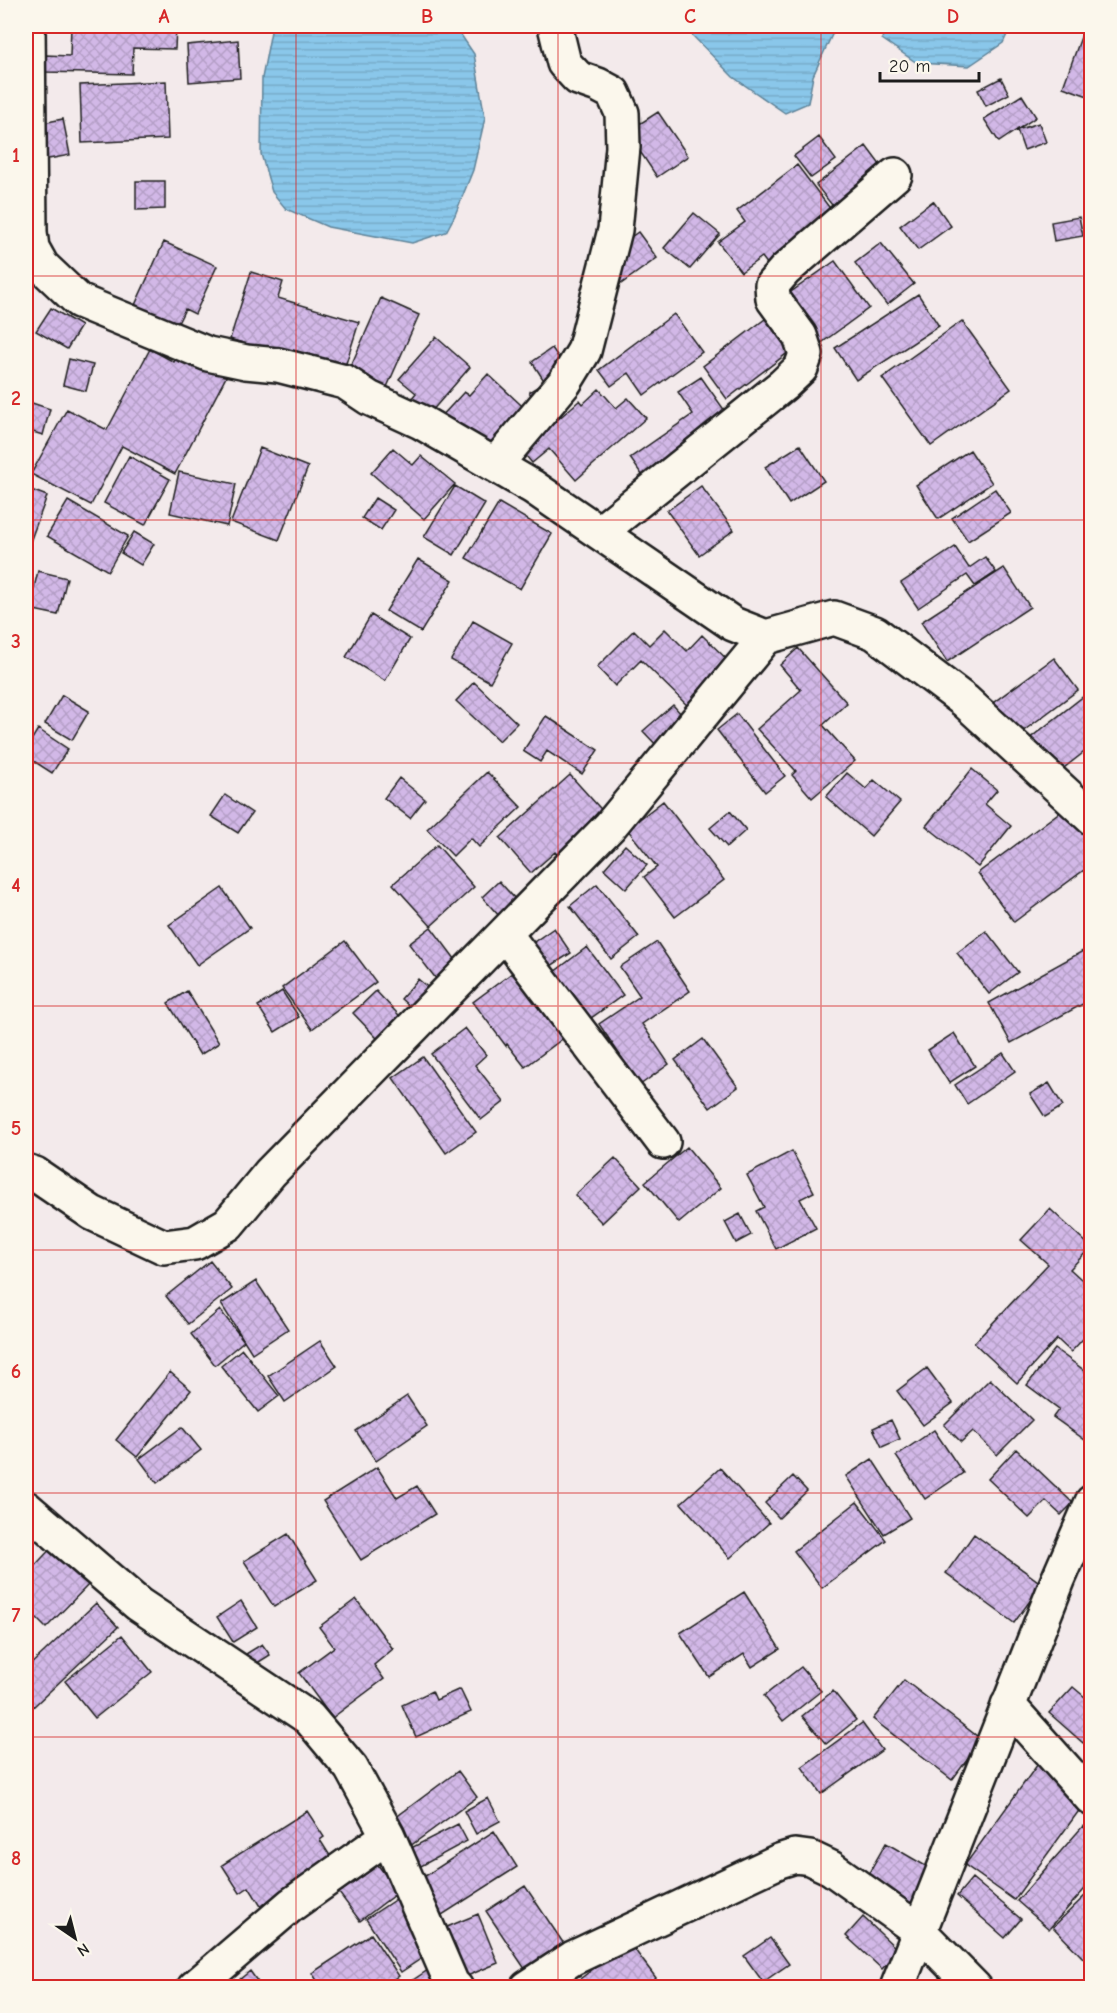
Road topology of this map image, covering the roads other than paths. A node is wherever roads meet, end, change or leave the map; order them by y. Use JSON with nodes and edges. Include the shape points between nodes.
{"nodes":[{"id":1,"x":28,"y":26,"type":"edge"},
{"id":2,"x":555,"y":26,"type":"edge"},
{"id":3,"x":894,"y":175,"type":"dead end"},
{"id":4,"x":34,"y":274,"type":"edge"},
{"id":5,"x":495,"y":465,"type":"junction"},
{"id":6,"x":600,"y":532,"type":"junction"},
{"id":7,"x":766,"y":637,"type":"junction"},
{"id":8,"x":1092,"y":818,"type":"edge"},
{"id":9,"x":505,"y":934,"type":"junction"},
{"id":10,"x":663,"y":1142,"type":"dead end"},
{"id":11,"x":26,"y":1171,"type":"edge"},
{"id":12,"x":1092,"y":1502,"type":"edge"},
{"id":13,"x":26,"y":1508,"type":"edge"},
{"id":14,"x":1008,"y":1705,"type":"junction"},
{"id":15,"x":1092,"y":1799,"type":"edge"},
{"id":16,"x":388,"y":1836,"type":"junction"},
{"id":17,"x":918,"y":1930,"type":"junction"},
{"id":18,"x":194,"y":1988,"type":"edge"},
{"id":19,"x":456,"y":1988,"type":"edge"},
{"id":20,"x":527,"y":1988,"type":"edge"},
{"id":21,"x":897,"y":1988,"type":"edge"},
{"id":22,"x":975,"y":1988,"type":"edge"}],
"edges":[{"from":1,"to":4,"type":"street"},
{"from":2,"to":5,"type":"street","via":[[564,63],[578,78],[614,93],[622,113],[624,147],[615,230],[584,351],[566,382]]},
{"from":3,"to":6,"type":"street","via":[[772,285],[773,299],[800,336],[806,354],[801,368]]},
{"from":4,"to":5,"type":"street","via":[[79,301],[208,354],[278,364],[345,382]]},
{"from":5,"to":6,"type":"street"},
{"from":6,"to":7,"type":"street","via":[[733,624]]},
{"from":7,"to":8,"type":"street","via":[[834,618],[875,633],[965,701]]},
{"from":7,"to":9,"type":"street","via":[[609,826]]},
{"from":9,"to":10,"type":"street"},
{"from":9,"to":11,"type":"street","via":[[270,1173],[228,1224],[195,1243],[164,1247],[92,1213]]},
{"from":12,"to":14,"type":"street"},
{"from":13,"to":16,"type":"street","via":[[138,1604],[309,1718],[351,1768]]},
{"from":14,"to":15,"type":"street"},
{"from":14,"to":17,"type":"street"},
{"from":16,"to":18,"type":"street","via":[[291,1905]]},
{"from":16,"to":19,"type":"street"},
{"from":17,"to":20,"type":"street","via":[[831,1868],[795,1856],[573,1958]]},
{"from":17,"to":21,"type":"street"},
{"from":17,"to":22,"type":"street"}]}
